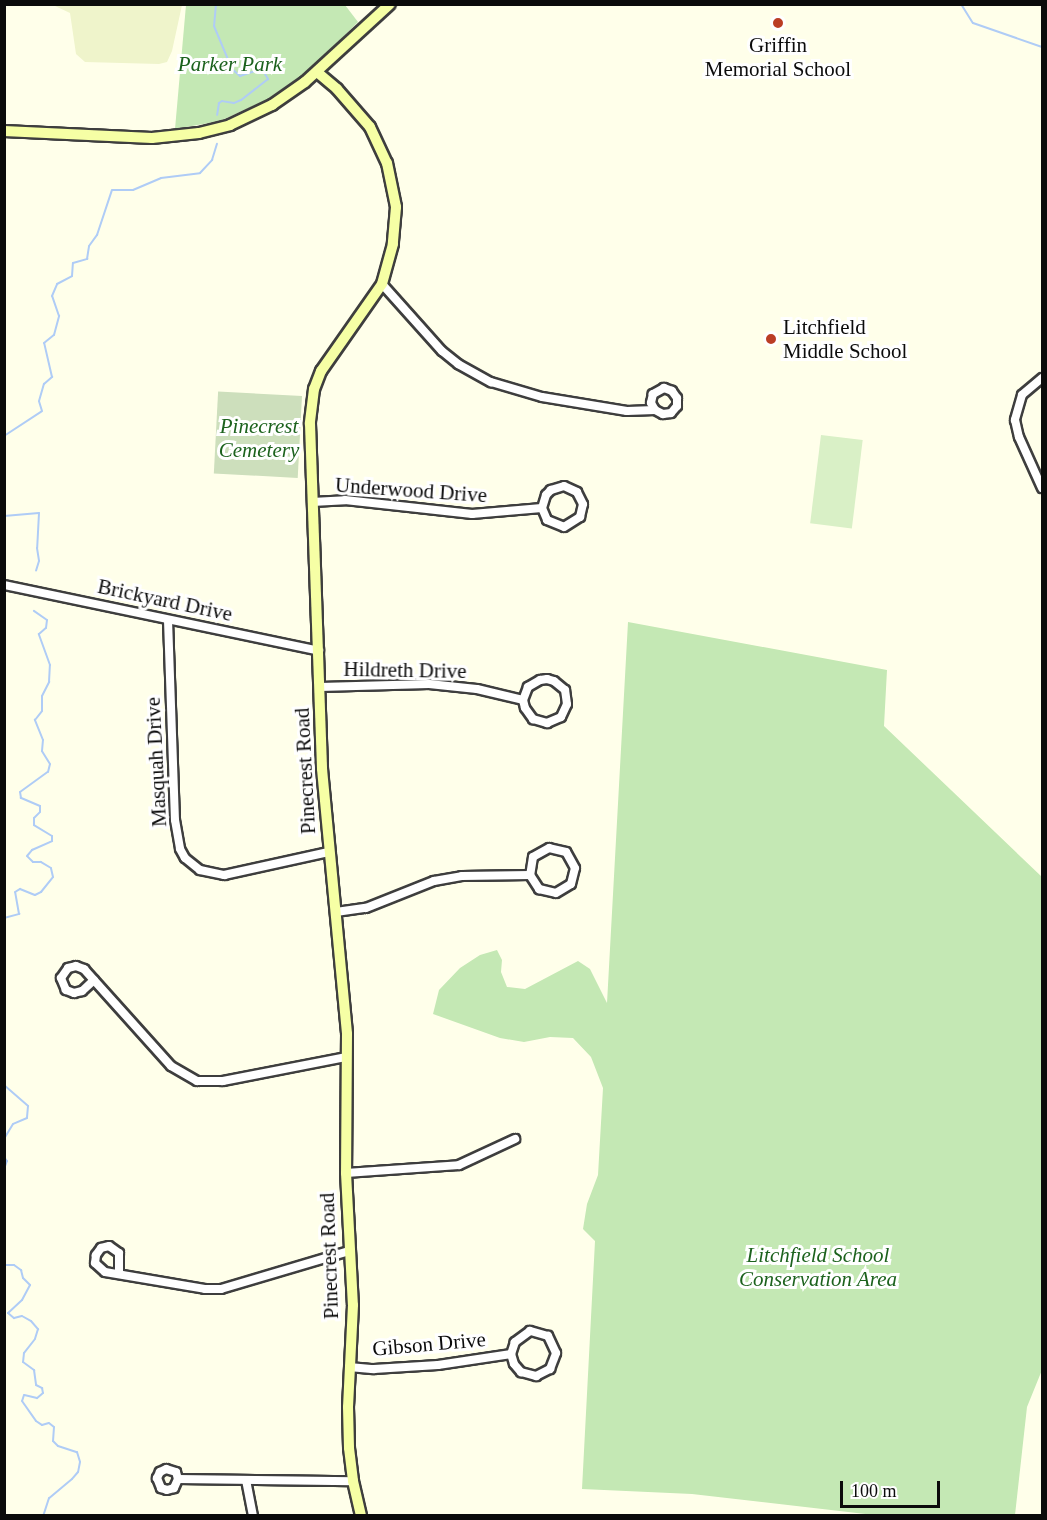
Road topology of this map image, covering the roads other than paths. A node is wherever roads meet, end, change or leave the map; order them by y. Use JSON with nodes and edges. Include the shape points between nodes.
{"nodes":[{"id":1,"x":390,"y":4,"type":"edge"},
{"id":2,"x":317,"y":72,"type":"junction"},
{"id":3,"x":4,"y":131,"type":"edge"},
{"id":4,"x":382,"y":284,"type":"junction"},
{"id":5,"x":1042,"y":378,"type":"edge"},
{"id":6,"x":655,"y":410,"type":"dead end"},
{"id":7,"x":1042,"y":488,"type":"edge"},
{"id":8,"x":312,"y":502,"type":"junction"},
{"id":9,"x":542,"y":508,"type":"junction"},
{"id":10,"x":4,"y":585,"type":"edge"},
{"id":11,"x":168,"y":620,"type":"junction"},
{"id":12,"x":319,"y":651,"type":"junction"},
{"id":13,"x":320,"y":687,"type":"junction"},
{"id":14,"x":524,"y":700,"type":"junction"},
{"id":15,"x":329,"y":852,"type":"junction"},
{"id":16,"x":530,"y":875,"type":"junction"},
{"id":17,"x":336,"y":912,"type":"junction"},
{"id":18,"x":94,"y":980,"type":"dead end"},
{"id":19,"x":347,"y":1057,"type":"junction"},
{"id":20,"x":515,"y":1139,"type":"dead end"},
{"id":21,"x":346,"y":1173,"type":"junction"},
{"id":22,"x":349,"y":1251,"type":"junction"},
{"id":23,"x":119,"y":1274,"type":"dead end"},
{"id":24,"x":512,"y":1354,"type":"junction"},
{"id":25,"x":349,"y":1366,"type":"junction"},
{"id":26,"x":178,"y":1479,"type":"dead end"},
{"id":27,"x":246,"y":1480,"type":"junction"},
{"id":28,"x":353,"y":1481,"type":"junction"},
{"id":29,"x":253,"y":1515,"type":"edge"},
{"id":30,"x":362,"y":1515,"type":"edge"}],
"edges":[{"from":1,"to":2,"type":"street"},
{"from":2,"to":3,"type":"street","via":[[259,112],[199,133],[152,138]]},
{"from":2,"to":4,"type":"street","name":"Pinecrest Road","via":[[370,127],[387,163],[394,190],[396,225]]},
{"from":4,"to":6,"type":"street","via":[[442,351],[491,382],[542,397],[627,411]]},
{"from":4,"to":8,"type":"street","name":"Pinecrest Road","via":[[333,352],[314,389],[309,424]]},
{"from":5,"to":7,"type":"street","via":[[1022,395],[1015,420]]},
{"from":8,"to":9,"type":"street","name":"Underwood Drive","via":[[345,500],[472,514]]},
{"from":8,"to":12,"type":"street","name":"Pinecrest Road"},
{"from":9,"to":9,"type":"street","via":[[546,495],[564,486],[577,492],[583,504],[580,517],[564,527],[547,520]]},
{"from":10,"to":11,"type":"street","name":"Brickyard Drive"},
{"from":11,"to":12,"type":"street","name":"Brickyard Drive"},
{"from":11,"to":15,"type":"street","name":"Masquah Drive","via":[[175,820],[185,858],[200,870],[224,875]]},
{"from":12,"to":13,"type":"street","name":"Pinecrest Road"},
{"from":13,"to":14,"type":"street","name":"Hildreth Drive","via":[[454,685]]},
{"from":13,"to":15,"type":"street","name":"Pinecrest Road"},
{"from":14,"to":14,"type":"street","via":[[528,687],[547,679],[565,690],[567,704],[561,717],[548,723],[533,719]]},
{"from":15,"to":17,"type":"street","name":"Pinecrest Road"},
{"from":16,"to":16,"type":"street","via":[[533,857],[549,848],[566,852],[575,868],[571,884],[556,893],[539,890]]},
{"from":16,"to":17,"type":"street","via":[[444,879],[376,905]]},
{"from":17,"to":19,"type":"street","name":"Pinecrest Road"},
{"from":18,"to":19,"type":"street","via":[[171,1066],[197,1081],[223,1081]]},
{"from":19,"to":21,"type":"street","name":"Pinecrest Road"},
{"from":20,"to":21,"type":"street","via":[[459,1165]]},
{"from":21,"to":22,"type":"street","name":"Pinecrest Road"},
{"from":22,"to":23,"type":"street","via":[[221,1289]]},
{"from":22,"to":25,"type":"street","name":"Pinecrest Road","via":[[353,1305]]},
{"from":24,"to":24,"type":"street","name":"Gibson Drive","via":[[515,1342],[530,1331],[548,1336],[556,1353],[550,1369],[536,1376],[521,1372]]},
{"from":24,"to":25,"type":"street","name":"Gibson Drive","via":[[423,1366]]},
{"from":25,"to":28,"type":"street","name":"Pinecrest Road"},
{"from":26,"to":27,"type":"street"},
{"from":27,"to":28,"type":"street"},
{"from":27,"to":29,"type":"street"},
{"from":28,"to":30,"type":"street","name":"Pinecrest Road"}]}
